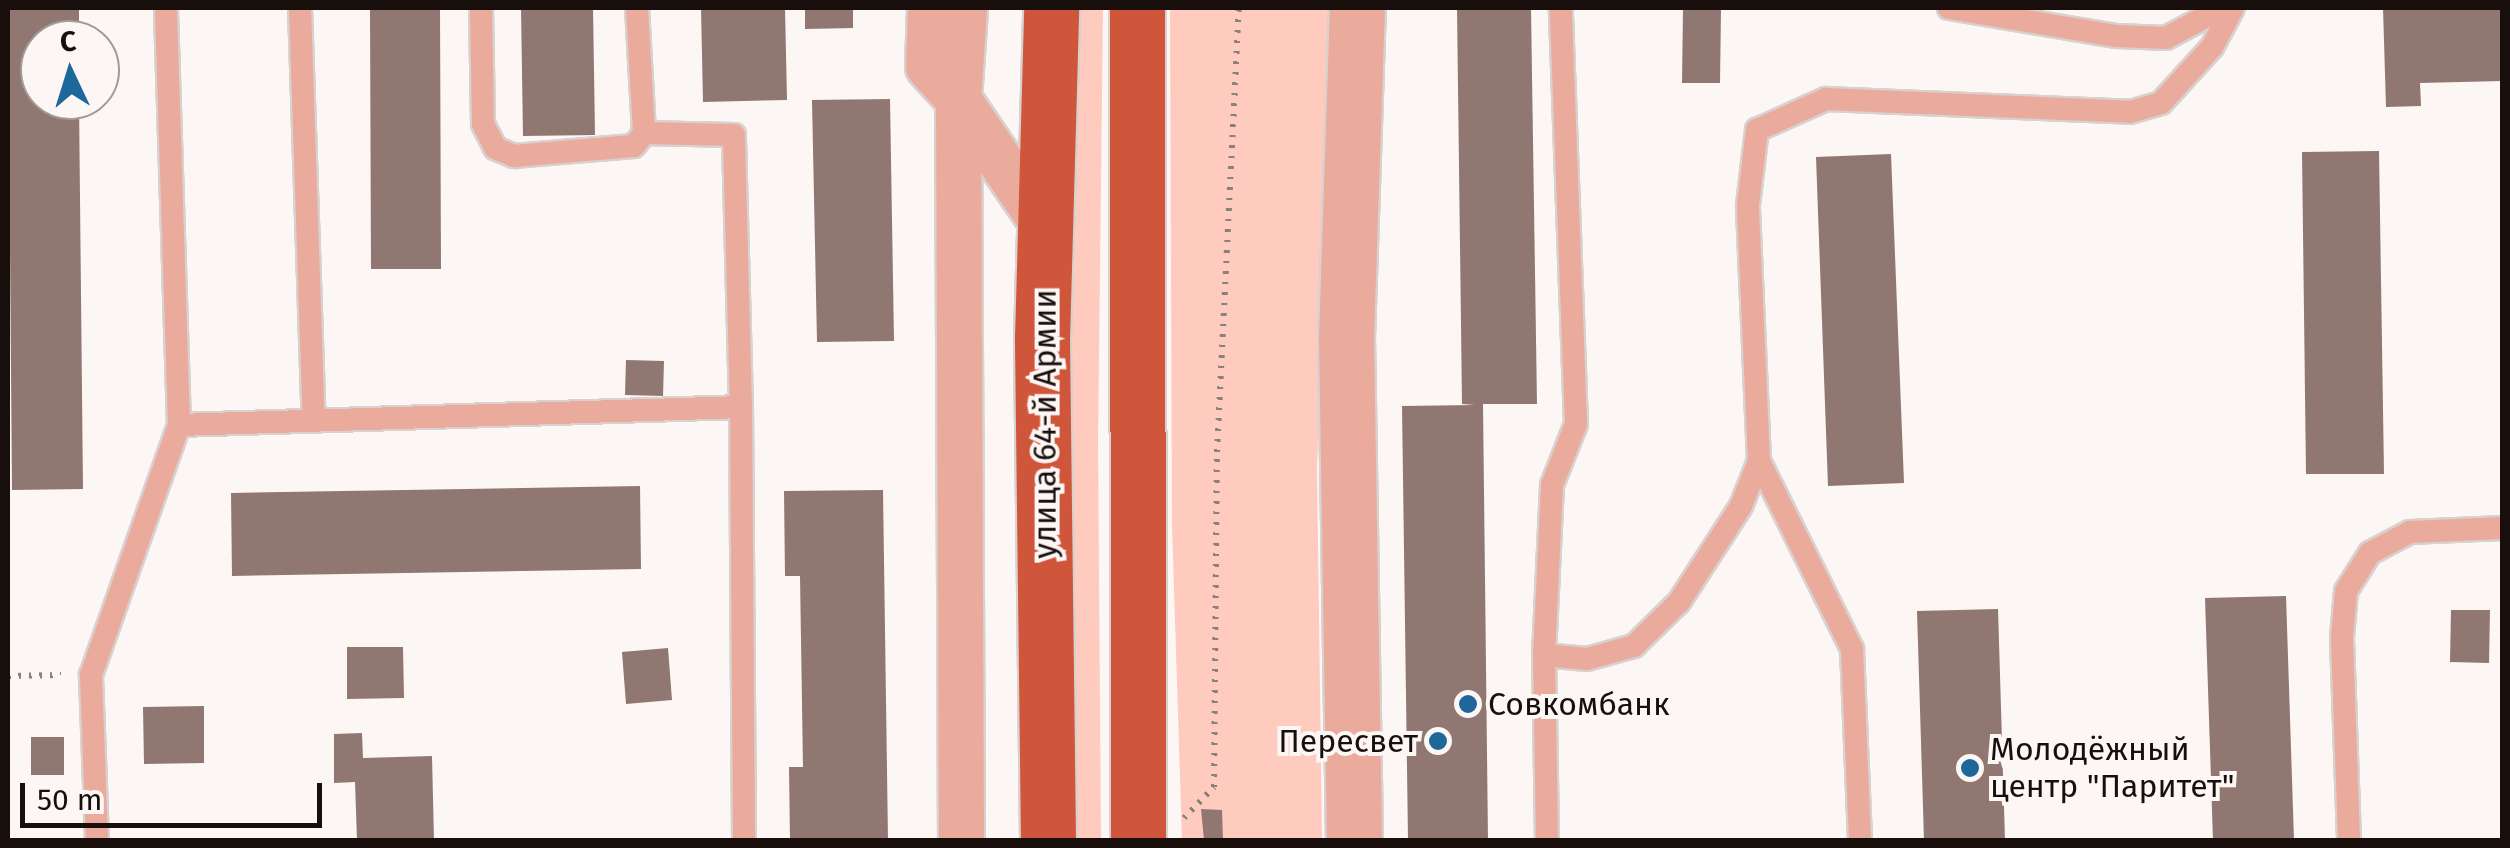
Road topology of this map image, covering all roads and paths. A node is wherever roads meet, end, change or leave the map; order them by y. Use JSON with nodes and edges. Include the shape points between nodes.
{"nodes":[{"id":1,"x":166,"y":8,"type":"edge"},
{"id":2,"x":300,"y":8,"type":"edge"},
{"id":3,"x":481,"y":8,"type":"edge"},
{"id":4,"x":637,"y":8,"type":"edge"},
{"id":5,"x":930,"y":8,"type":"edge"},
{"id":6,"x":964,"y":8,"type":"edge"},
{"id":7,"x":1051,"y":8,"type":"edge"},
{"id":8,"x":1137,"y":8,"type":"edge"},
{"id":9,"x":1239,"y":8,"type":"edge"},
{"id":10,"x":1357,"y":8,"type":"edge"},
{"id":11,"x":1560,"y":8,"type":"edge"},
{"id":12,"x":1949,"y":8,"type":"edge"},
{"id":13,"x":2222,"y":8,"type":"edge"},
{"id":14,"x":2233,"y":8,"type":"edge"},
{"id":15,"x":958,"y":99,"type":"junction"},
{"id":16,"x":644,"y":133,"type":"junction"},
{"id":17,"x":1046,"y":227,"type":"junction"},
{"id":18,"x":741,"y":407,"type":"junction"},
{"id":19,"x":314,"y":421,"type":"junction"},
{"id":20,"x":179,"y":425,"type":"junction"},
{"id":21,"x":1759,"y":461,"type":"junction"},
{"id":22,"x":2502,"y":528,"type":"edge"},
{"id":23,"x":1544,"y":655,"type":"junction"},
{"id":24,"x":91,"y":675,"type":"junction"},
{"id":25,"x":8,"y":676,"type":"edge"},
{"id":26,"x":1159,"y":832,"type":"edge"},
{"id":27,"x":97,"y":840,"type":"edge"},
{"id":28,"x":744,"y":840,"type":"edge"},
{"id":29,"x":961,"y":840,"type":"edge"},
{"id":30,"x":1048,"y":840,"type":"edge"},
{"id":31,"x":1354,"y":840,"type":"edge"},
{"id":32,"x":1547,"y":840,"type":"edge"},
{"id":33,"x":1860,"y":840,"type":"edge"},
{"id":34,"x":2349,"y":840,"type":"edge"}],
"edges":[{"from":1,"to":20,"type":"lane"},
{"from":2,"to":19,"type":"lane"},
{"from":3,"to":16,"type":"lane","via":[[484,124],[495,148],[514,156],[610,150],[634,146]]},
{"from":4,"to":16,"type":"lane"},
{"from":5,"to":15,"type":"street","via":[[928,66]]},
{"from":6,"to":15,"type":"street"},
{"from":7,"to":17,"type":"highway","name":"улица 64-й Армии"},
{"from":8,"to":26,"type":"highway"},
{"from":9,"to":26,"type":"path","via":[[1217,452],[1214,787]]},
{"from":10,"to":31,"type":"street","via":[[1346,336]]},
{"from":11,"to":23,"type":"lane","via":[[1576,424],[1552,485]]},
{"from":12,"to":13,"type":"lane","via":[[2166,38]]},
{"from":14,"to":21,"type":"lane","via":[[2212,47],[2160,103],[2130,112],[1826,99],[1758,130],[1748,205]]},
{"from":15,"to":17,"type":"street"},
{"from":15,"to":29,"type":"street"},
{"from":16,"to":18,"type":"lane","via":[[734,135]]},
{"from":17,"to":30,"type":"highway","name":"улица 64-й Армии"},
{"from":18,"to":19,"type":"lane"},
{"from":18,"to":28,"type":"lane"},
{"from":19,"to":20,"type":"lane"},
{"from":20,"to":24,"type":"lane"},
{"from":21,"to":23,"type":"lane","via":[[1741,506],[1679,602],[1634,646],[1587,659]]},
{"from":21,"to":33,"type":"lane","via":[[1852,649]]},
{"from":22,"to":34,"type":"lane","via":[[2410,532],[2370,553],[2346,591]]},
{"from":23,"to":32,"type":"lane"},
{"from":24,"to":25,"type":"path"},
{"from":24,"to":27,"type":"lane"}]}
